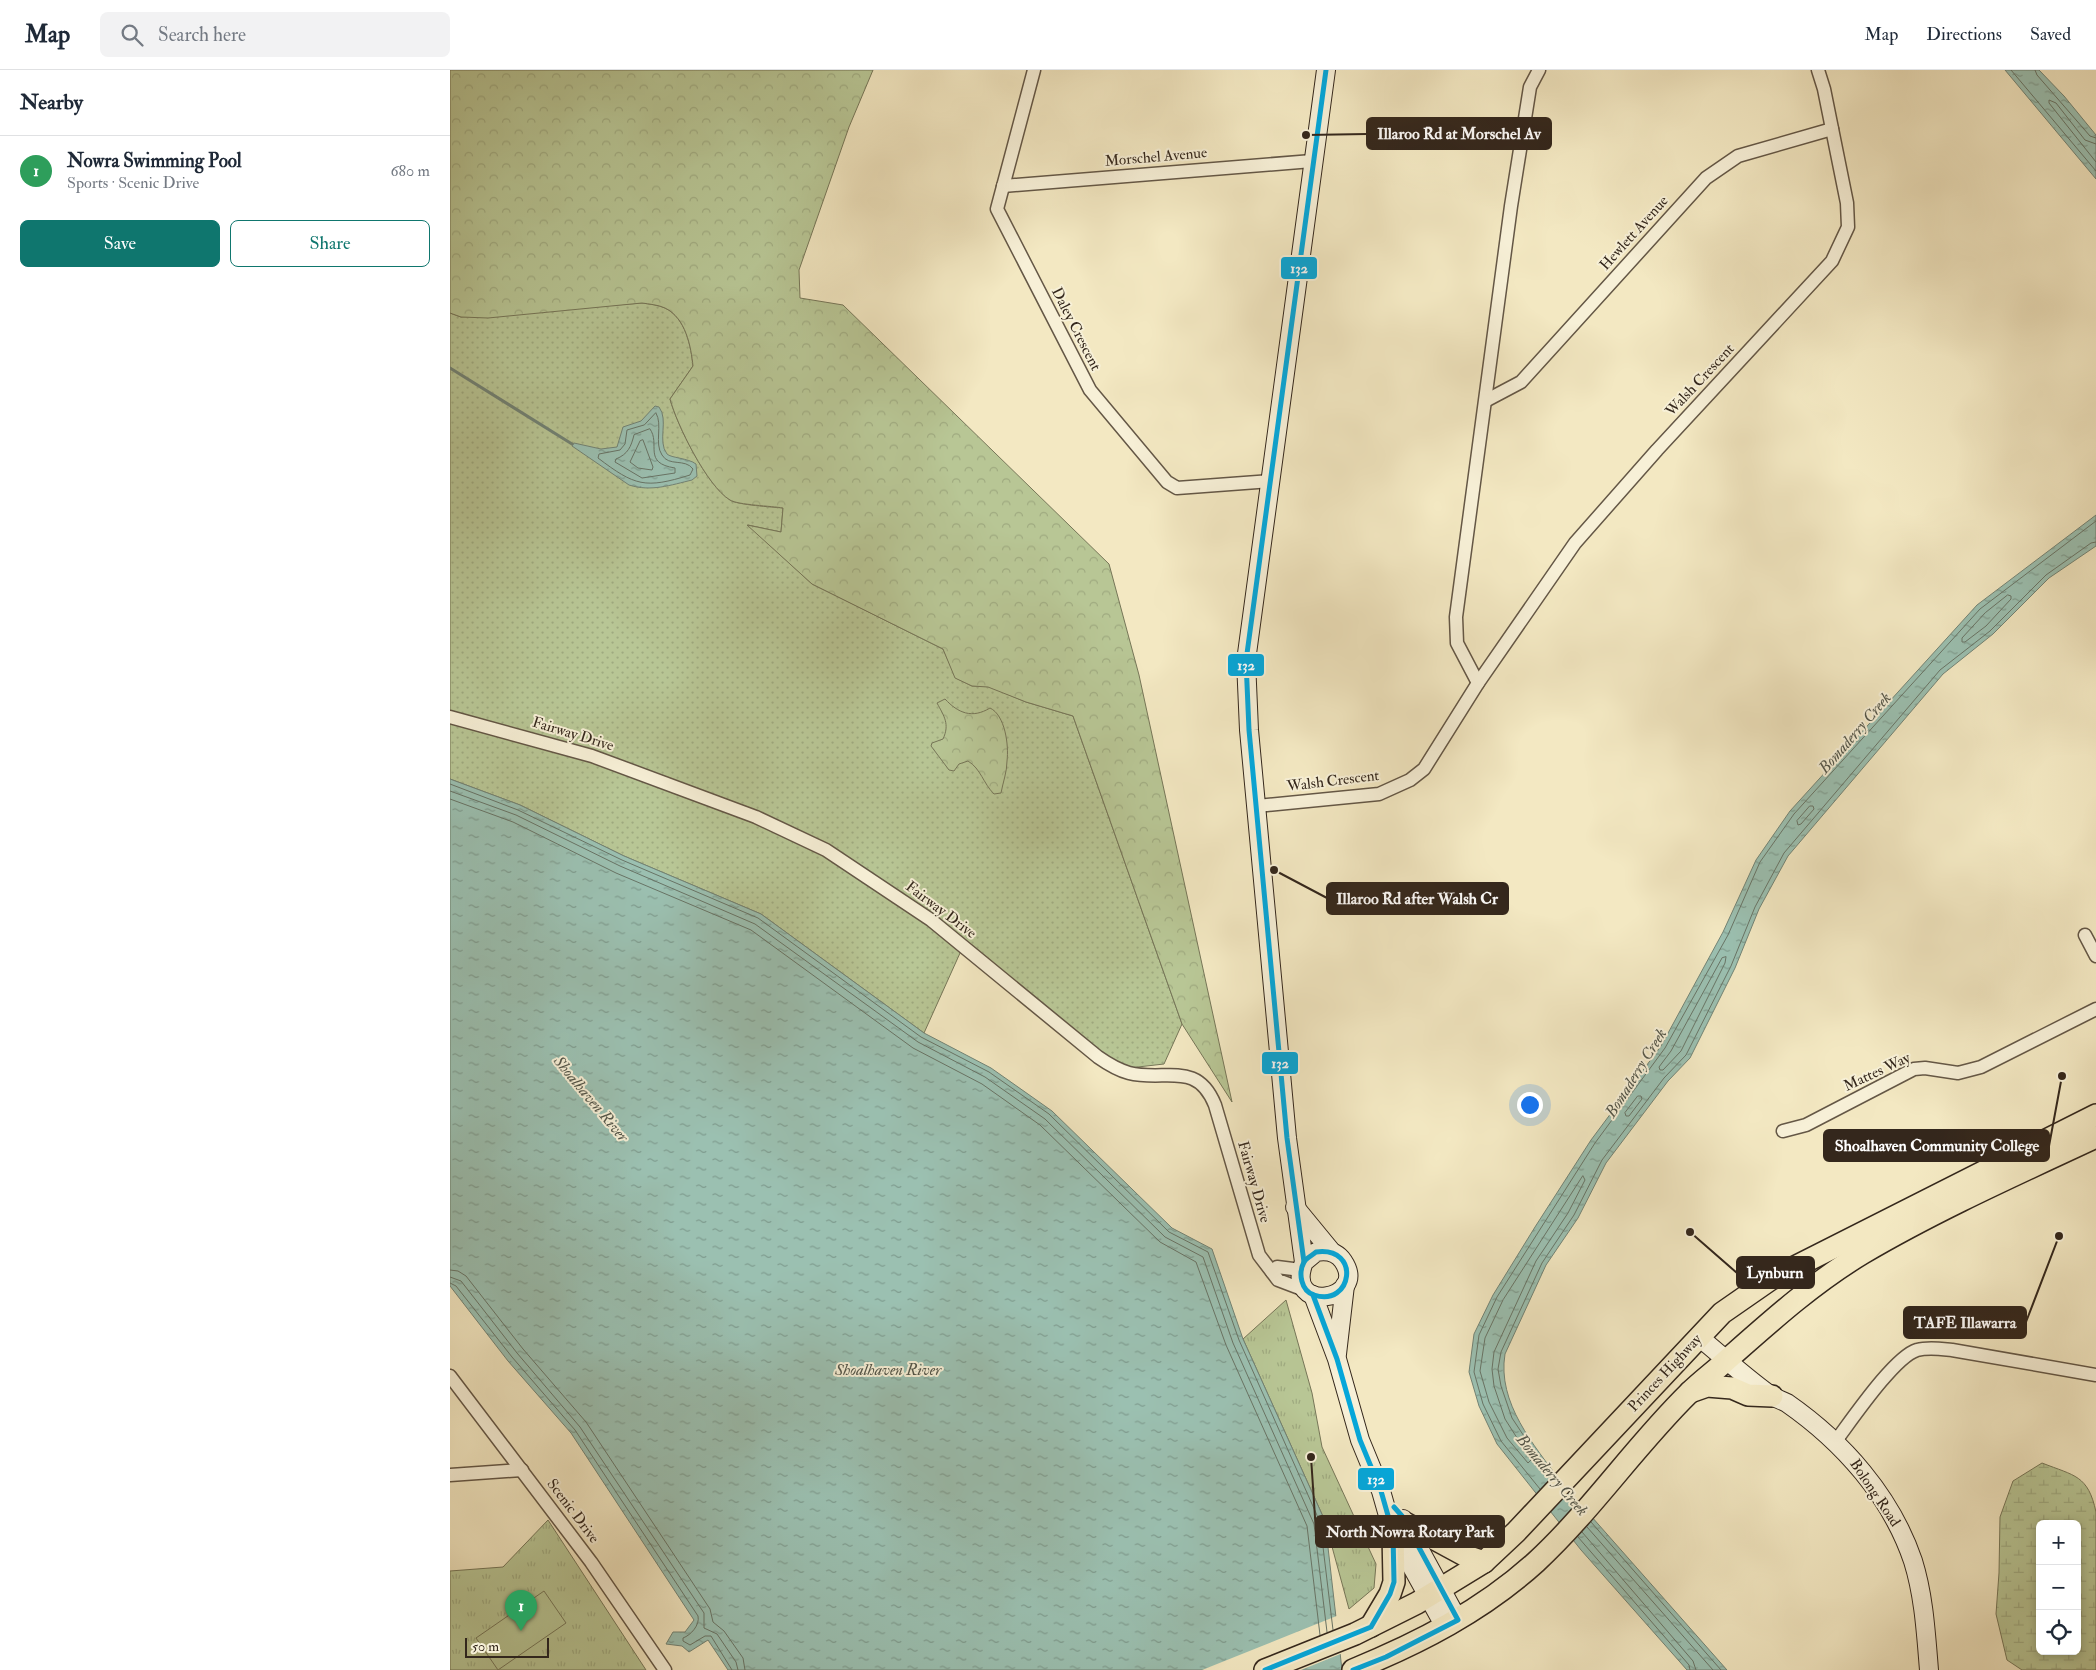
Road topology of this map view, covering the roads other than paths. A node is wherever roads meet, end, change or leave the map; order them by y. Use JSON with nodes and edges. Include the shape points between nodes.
{"nodes":[{"id":1,"x":1034,"y":70,"type":"edge"},
{"id":2,"x":1326,"y":70,"type":"edge"},
{"id":3,"x":1539,"y":70,"type":"edge"},
{"id":4,"x":1818,"y":70,"type":"edge"},
{"id":5,"x":1832,"y":129,"type":"junction"},
{"id":6,"x":1312,"y":161,"type":"junction"},
{"id":7,"x":1004,"y":186,"type":"junction"},
{"id":8,"x":1486,"y":400,"type":"junction"},
{"id":9,"x":1271,"y":481,"type":"junction"},
{"id":10,"x":1478,"y":683,"type":"junction"},
{"id":11,"x":450,"y":717,"type":"edge"},
{"id":12,"x":1257,"y":806,"type":"junction"},
{"id":13,"x":2085,"y":935,"type":"dead end"},
{"id":14,"x":2096,"y":956,"type":"edge"},
{"id":15,"x":2096,"y":1009,"type":"edge"},
{"id":16,"x":2096,"y":1114,"type":"edge"},
{"id":17,"x":1783,"y":1131,"type":"dead end"},
{"id":18,"x":2096,"y":1137,"type":"edge"},
{"id":19,"x":1295,"y":1207,"type":"junction"},
{"id":20,"x":1332,"y":1252,"type":"junction"},
{"id":21,"x":1302,"y":1266,"type":"junction"},
{"id":22,"x":1272,"y":1272,"type":"junction"},
{"id":23,"x":1345,"y":1285,"type":"junction"},
{"id":24,"x":1310,"y":1293,"type":"junction"},
{"id":25,"x":1703,"y":1333,"type":"junction"},
{"id":26,"x":1731,"y":1356,"type":"junction"},
{"id":27,"x":1336,"y":1359,"type":"junction"},
{"id":28,"x":2096,"y":1375,"type":"edge"},
{"id":29,"x":450,"y":1376,"type":"edge"},
{"id":30,"x":1689,"y":1392,"type":"junction"},
{"id":31,"x":1779,"y":1400,"type":"junction"},
{"id":32,"x":1835,"y":1442,"type":"junction"},
{"id":33,"x":522,"y":1470,"type":"junction"},
{"id":34,"x":450,"y":1475,"type":"edge"},
{"id":35,"x":1399,"y":1528,"type":"junction"},
{"id":36,"x":1484,"y":1562,"type":"junction"},
{"id":37,"x":1434,"y":1593,"type":"junction"},
{"id":38,"x":1451,"y":1624,"type":"junction"},
{"id":39,"x":1363,"y":1630,"type":"junction"},
{"id":40,"x":1359,"y":1667,"type":"edge"},
{"id":41,"x":665,"y":1670,"type":"edge"},
{"id":42,"x":1265,"y":1670,"type":"edge"},
{"id":43,"x":1929,"y":1670,"type":"edge"}],
"edges":[{"from":1,"to":7,"type":"street","name":"Daley Crescent"},
{"from":2,"to":6,"type":"main road"},
{"from":3,"to":8,"type":"street","via":[[1530,87]]},
{"from":4,"to":5,"type":"street","name":"Walsh Crescent"},
{"from":5,"to":8,"type":"street","name":"Hewlett Avenue","via":[[1738,156],[1706,178],[1521,382]]},
{"from":5,"to":10,"type":"street","name":"Walsh Crescent","via":[[1847,203],[1848,227],[1832,261],[1574,543]]},
{"from":6,"to":7,"type":"street","name":"Morschel Avenue"},
{"from":6,"to":9,"type":"main road"},
{"from":7,"to":9,"type":"street","name":"Daley Crescent","via":[[998,209],[1090,390],[1168,482],[1177,488]]},
{"from":8,"to":10,"type":"street","via":[[1456,617],[1457,643]]},
{"from":9,"to":12,"type":"main road","via":[[1246,661]]},
{"from":10,"to":12,"type":"street","name":"Walsh Crescent","via":[[1424,769],[1410,780],[1379,794]]},
{"from":11,"to":22,"type":"street","name":"Fairway Drive","via":[[592,756],[756,817],[798,836],[858,870],[931,920],[1098,1057],[1116,1068],[1140,1075],[1178,1075],[1198,1081],[1206,1087],[1216,1105],[1250,1229],[1259,1255]]},
{"from":12,"to":19,"type":"main road"},
{"from":13,"to":14,"type":"street"},
{"from":15,"to":17,"type":"street","name":"Mattes Way","via":[[1981,1068],[1958,1072],[1914,1069],[1806,1125]]},
{"from":16,"to":25,"type":"highway","name":"Princes Highway","via":[[1791,1267],[1722,1313]]},
{"from":18,"to":26,"type":"highway","name":"Princes Highway","via":[[1864,1253],[1800,1297]]},
{"from":19,"to":20,"type":"main road"},
{"from":19,"to":21,"type":"main road"},
{"from":20,"to":21,"type":"main road","via":[[1316,1252]]},
{"from":20,"to":23,"type":"main road","via":[[1344,1263],[1347,1271]]},
{"from":21,"to":22,"type":"street","via":[[1277,1267]]},
{"from":21,"to":24,"type":"main road","via":[[1300,1278]]},
{"from":22,"to":24,"type":"street","name":"Fairway Drive","via":[[1278,1280]]},
{"from":23,"to":24,"type":"main road","via":[[1334,1295],[1320,1298]]},
{"from":23,"to":27,"type":"main road"},
{"from":24,"to":27,"type":"main road"},
{"from":25,"to":26,"type":"main road","name":"Bolong Road"},
{"from":25,"to":36,"type":"highway","name":"Princes Highway"},
{"from":26,"to":30,"type":"highway","name":"Princes Highway"},
{"from":26,"to":31,"type":"main road","name":"Bolong Road"},
{"from":27,"to":35,"type":"main road","via":[[1360,1440]]},
{"from":28,"to":32,"type":"street","via":[[1952,1350],[1933,1348],[1916,1351],[1898,1363]]},
{"from":29,"to":33,"type":"street","name":"Scenic Drive"},
{"from":30,"to":31,"type":"highway","via":[[1707,1386],[1732,1388],[1748,1395]]},
{"from":30,"to":38,"type":"highway","name":"Princes Highway","via":[[1606,1488],[1535,1562],[1486,1602]]},
{"from":31,"to":32,"type":"main road","name":"Bolong Road"},
{"from":32,"to":43,"type":"main road","name":"Bolong Road","via":[[1869,1480],[1905,1541],[1918,1583]]},
{"from":33,"to":34,"type":"street"},
{"from":33,"to":41,"type":"street","name":"Scenic Drive","via":[[591,1562]]},
{"from":35,"to":36,"type":"highway"},
{"from":35,"to":37,"type":"main road"},
{"from":35,"to":39,"type":"highway","via":[[1390,1594]]},
{"from":36,"to":37,"type":"highway","name":"Princes Highway"},
{"from":37,"to":38,"type":"main road"},
{"from":37,"to":39,"type":"highway","name":"Princes Highway"},
{"from":38,"to":40,"type":"highway","name":"Princes Highway"},
{"from":39,"to":42,"type":"highway","name":"Princes Highway"}]}
